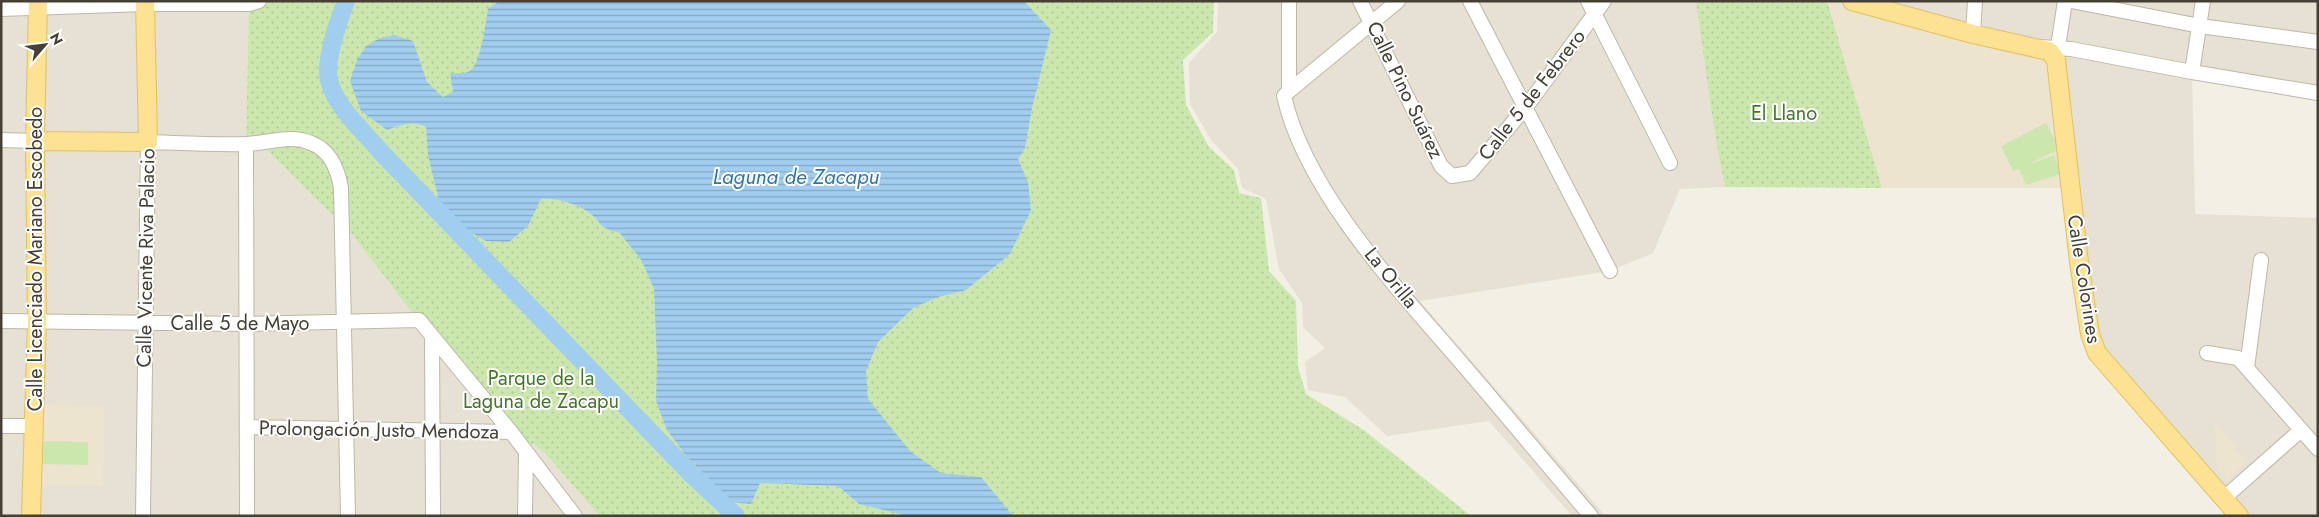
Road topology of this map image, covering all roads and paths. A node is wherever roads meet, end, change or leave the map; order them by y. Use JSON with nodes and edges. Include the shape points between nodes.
{"nodes":[{"id":1,"x":1289,"y":1,"type":"edge"},
{"id":2,"x":1360,"y":1,"type":"edge"},
{"id":3,"x":1398,"y":1,"type":"edge"},
{"id":4,"x":1470,"y":1,"type":"edge"},
{"id":5,"x":1588,"y":1,"type":"edge"},
{"id":6,"x":1604,"y":1,"type":"edge"},
{"id":7,"x":1852,"y":1,"type":"edge"},
{"id":8,"x":1975,"y":1,"type":"edge"},
{"id":9,"x":2065,"y":1,"type":"edge"},
{"id":10,"x":2071,"y":1,"type":"edge"},
{"id":11,"x":2203,"y":1,"type":"edge"},
{"id":12,"x":145,"y":2,"type":"edge"},
{"id":13,"x":254,"y":3,"type":"edge"},
{"id":14,"x":38,"y":5,"type":"edge"},
{"id":15,"x":1878,"y":5,"type":"edge"},
{"id":16,"x":1,"y":8,"type":"edge"},
{"id":17,"x":1596,"y":14,"type":"junction"},
{"id":18,"x":1372,"y":24,"type":"junction"},
{"id":19,"x":2200,"y":26,"type":"junction"},
{"id":20,"x":1973,"y":34,"type":"junction"},
{"id":21,"x":2318,"y":42,"type":"edge"},
{"id":22,"x":2059,"y":52,"type":"junction"},
{"id":23,"x":2192,"y":72,"type":"junction"},
{"id":24,"x":1289,"y":91,"type":"junction"},
{"id":25,"x":2318,"y":93,"type":"edge"},
{"id":26,"x":1526,"y":107,"type":"junction"},
{"id":27,"x":1,"y":140,"type":"edge"},
{"id":28,"x":35,"y":141,"type":"junction"},
{"id":29,"x":148,"y":142,"type":"junction"},
{"id":30,"x":246,"y":144,"type":"junction"},
{"id":31,"x":1670,"y":163,"type":"dead end"},
{"id":32,"x":1452,"y":176,"type":"joint"},
{"id":33,"x":2261,"y":260,"type":"dead end"},
{"id":34,"x":1610,"y":271,"type":"dead end"},
{"id":35,"x":1,"y":321,"type":"edge"},
{"id":36,"x":37,"y":321,"type":"junction"},
{"id":37,"x":145,"y":323,"type":"junction"},
{"id":38,"x":343,"y":323,"type":"junction"},
{"id":39,"x":246,"y":324,"type":"junction"},
{"id":40,"x":432,"y":338,"type":"junction"},
{"id":41,"x":2207,"y":353,"type":"dead end"},
{"id":42,"x":2247,"y":368,"type":"junction"},
{"id":43,"x":1,"y":426,"type":"edge"},
{"id":44,"x":33,"y":426,"type":"junction"},
{"id":45,"x":247,"y":427,"type":"junction"},
{"id":46,"x":346,"y":430,"type":"junction"},
{"id":47,"x":433,"y":430,"type":"junction"},
{"id":48,"x":2301,"y":430,"type":"junction"},
{"id":49,"x":511,"y":432,"type":"junction"},
{"id":50,"x":2318,"y":449,"type":"edge"},
{"id":51,"x":526,"y":453,"type":"junction"},
{"id":52,"x":2224,"y":498,"type":"junction"},
{"id":53,"x":31,"y":516,"type":"edge"},
{"id":54,"x":142,"y":516,"type":"edge"},
{"id":55,"x":247,"y":516,"type":"edge"},
{"id":56,"x":348,"y":516,"type":"edge"},
{"id":57,"x":433,"y":516,"type":"edge"},
{"id":58,"x":525,"y":516,"type":"edge"},
{"id":59,"x":575,"y":516,"type":"edge"},
{"id":60,"x":1590,"y":516,"type":"edge"},
{"id":61,"x":2240,"y":516,"type":"edge"}],
"edges":[{"from":1,"to":24,"type":"street","name":"La Orilla"},
{"from":2,"to":18,"type":"street","name":"Calle Pino Suárez"},
{"from":3,"to":18,"type":"street"},
{"from":4,"to":26,"type":"street"},
{"from":5,"to":17,"type":"street"},
{"from":6,"to":17,"type":"street","name":"Calle 5 de Febrero"},
{"from":7,"to":15,"type":"main road"},
{"from":8,"to":20,"type":"street"},
{"from":9,"to":22,"type":"street"},
{"from":10,"to":19,"type":"street"},
{"from":11,"to":19,"type":"street"},
{"from":12,"to":13,"type":"street"},
{"from":12,"to":14,"type":"street"},
{"from":12,"to":29,"type":"main road","name":"Calle Vicente Riva Palacio"},
{"from":14,"to":16,"type":"street"},
{"from":14,"to":28,"type":"main road","name":"Calle Licenciado Mariano Escobedo"},
{"from":15,"to":20,"type":"main road"},
{"from":17,"to":26,"type":"street","name":"Calle 5 de Febrero"},
{"from":17,"to":31,"type":"street"},
{"from":18,"to":24,"type":"street"},
{"from":18,"to":32,"type":"street","name":"Calle Pino Suárez","via":[[1441,166]]},
{"from":19,"to":21,"type":"street"},
{"from":19,"to":23,"type":"street"},
{"from":20,"to":22,"type":"main road"},
{"from":22,"to":23,"type":"street"},
{"from":22,"to":52,"type":"main road","name":"Calle Colorines","via":[[2079,262],[2090,334],[2097,352]]},
{"from":23,"to":25,"type":"street"},
{"from":24,"to":60,"type":"street","name":"La Orilla","via":[[1284,96],[1289,119],[1331,201],[1401,292]]},
{"from":26,"to":32,"type":"street","name":"Calle 5 de Febrero","via":[[1470,172]]},
{"from":26,"to":34,"type":"street"},
{"from":27,"to":28,"type":"street"},
{"from":28,"to":29,"type":"main road"},
{"from":28,"to":36,"type":"main road","name":"Calle Licenciado Mariano Escobedo"},
{"from":29,"to":30,"type":"street"},
{"from":29,"to":37,"type":"street","name":"Calle Vicente Riva Palacio"},
{"from":30,"to":38,"type":"street","via":[[287,138],[312,143],[322,149],[336,168],[342,196]]},
{"from":30,"to":39,"type":"street"},
{"from":33,"to":42,"type":"street"},
{"from":35,"to":36,"type":"street","name":"Calle 5 de Mayo"},
{"from":36,"to":37,"type":"street","name":"Calle 5 de Mayo"},
{"from":36,"to":44,"type":"main road","name":"Calle Licenciado Mariano Escobedo"},
{"from":37,"to":39,"type":"street","name":"Calle 5 de Mayo"},
{"from":37,"to":54,"type":"street","name":"Calle Vicente Riva Palacio"},
{"from":38,"to":39,"type":"street","name":"Calle 5 de Mayo"},
{"from":38,"to":40,"type":"street","name":"Calle 5 de Mayo","via":[[419,320]]},
{"from":38,"to":46,"type":"street"},
{"from":39,"to":45,"type":"street"},
{"from":40,"to":47,"type":"street"},
{"from":40,"to":49,"type":"street"},
{"from":41,"to":42,"type":"street","via":[[2238,358]]},
{"from":42,"to":48,"type":"street"},
{"from":43,"to":44,"type":"street"},
{"from":44,"to":53,"type":"main road","name":"Calle Licenciado Mariano Escobedo"},
{"from":45,"to":46,"type":"street","name":"Prolongación Justo Mendoza"},
{"from":45,"to":55,"type":"street"},
{"from":46,"to":47,"type":"street","name":"Prolongación Justo Mendoza"},
{"from":46,"to":56,"type":"street"},
{"from":47,"to":49,"type":"street","name":"Prolongación Justo Mendoza"},
{"from":47,"to":57,"type":"street"},
{"from":48,"to":50,"type":"street"},
{"from":48,"to":52,"type":"street"},
{"from":49,"to":51,"type":"street"},
{"from":51,"to":58,"type":"street"},
{"from":51,"to":59,"type":"street"},
{"from":52,"to":61,"type":"main road","name":"Calle Colorines"}]}
